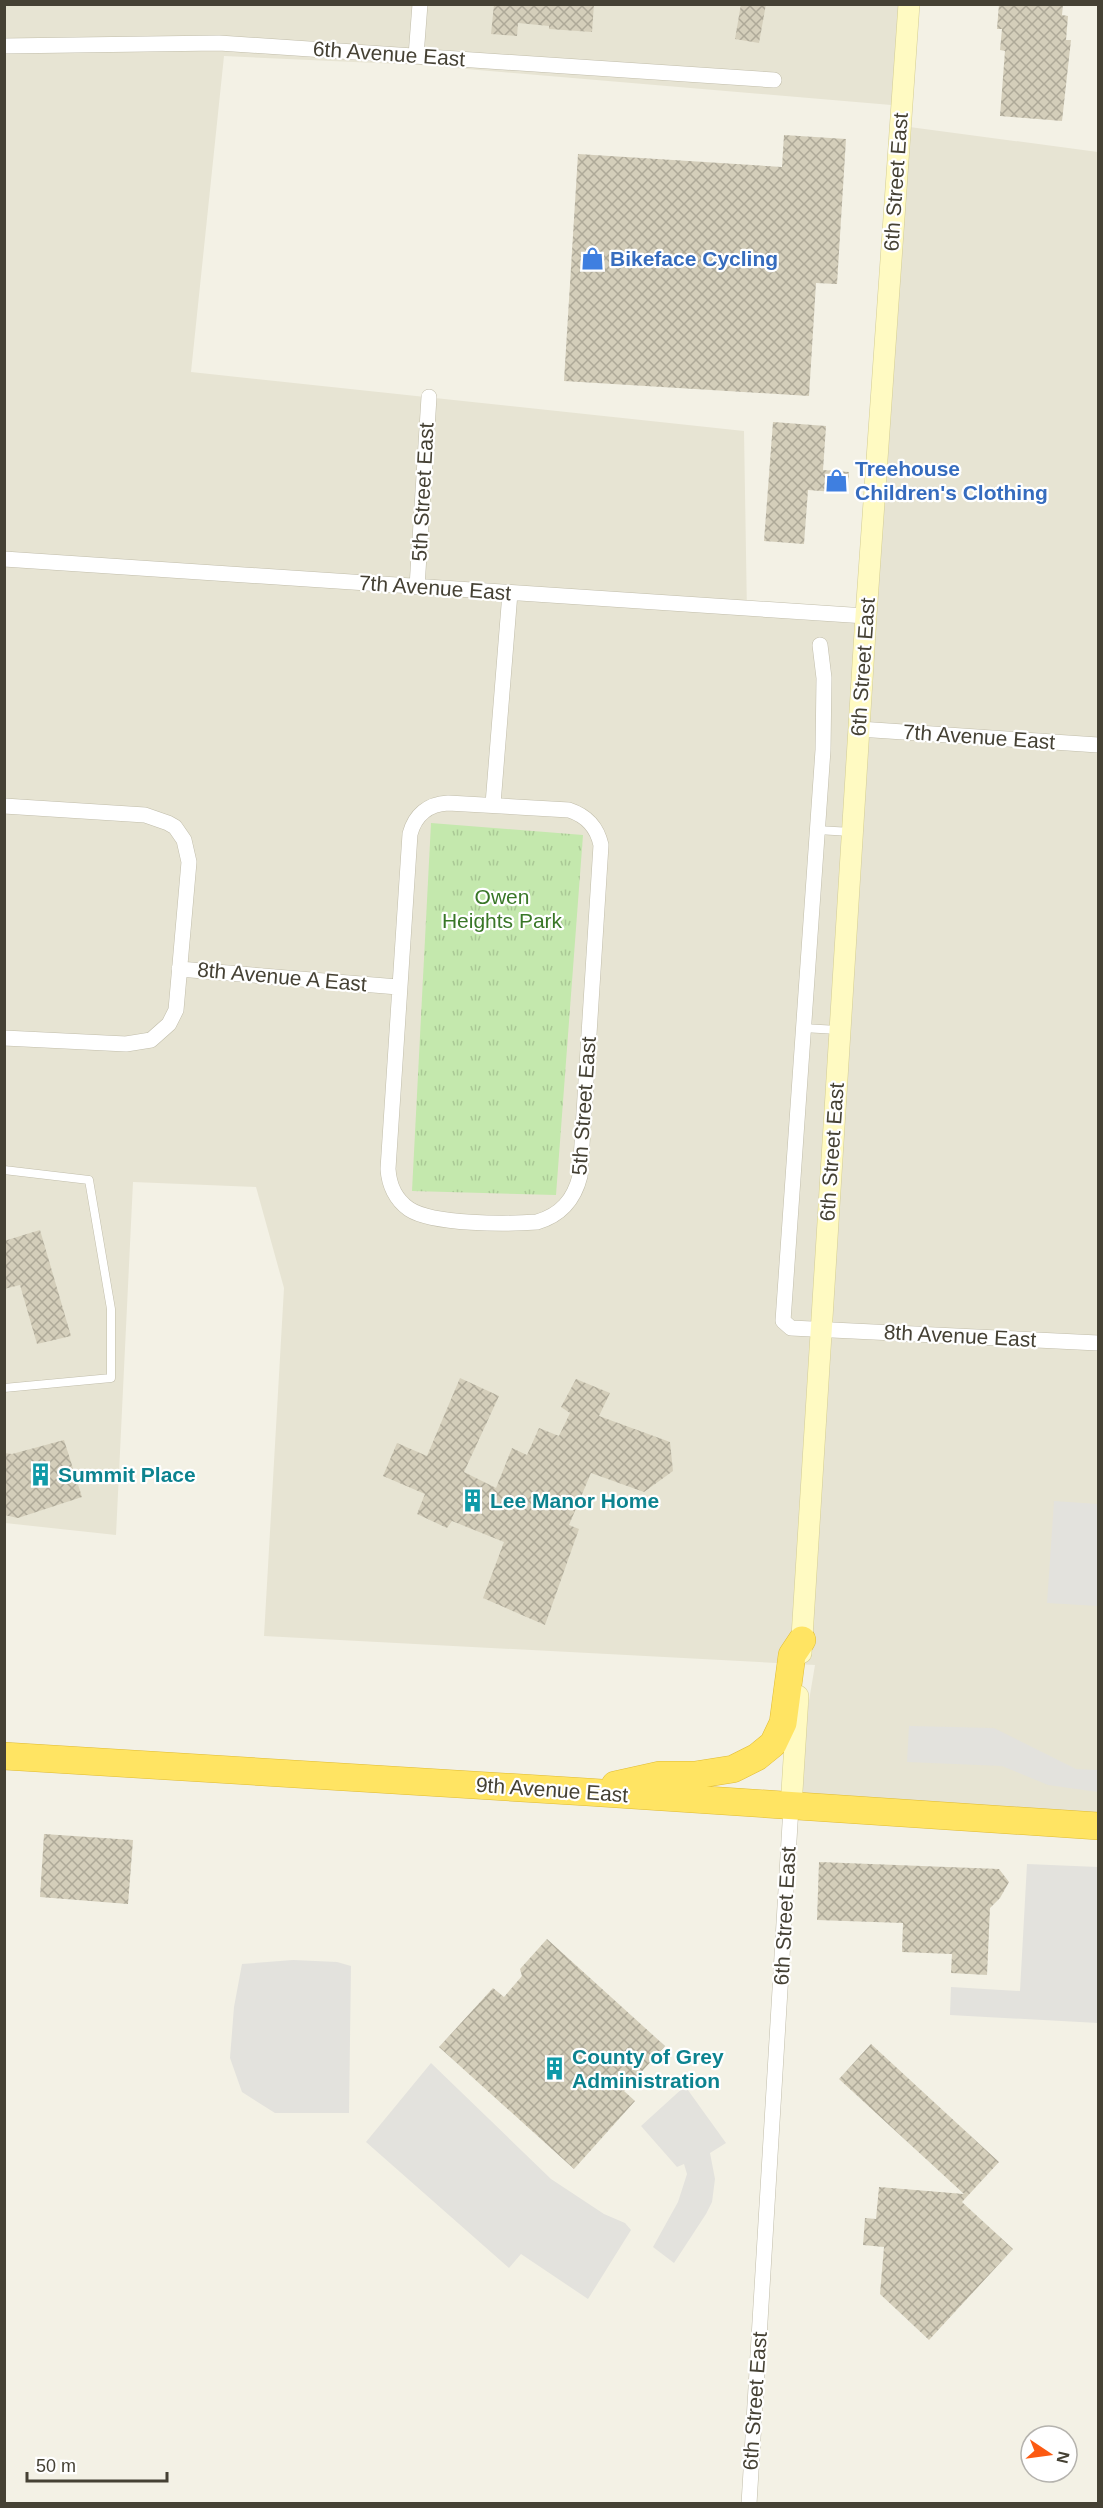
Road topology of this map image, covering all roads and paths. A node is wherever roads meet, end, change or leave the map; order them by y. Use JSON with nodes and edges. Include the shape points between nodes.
{"nodes":[{"id":1,"x":420,"y":4,"type":"edge"},
{"id":2,"x":909,"y":4,"type":"edge"},
{"id":3,"x":4,"y":46,"type":"edge"},
{"id":4,"x":416,"y":56,"type":"junction"},
{"id":5,"x":774,"y":80,"type":"dead end"},
{"id":6,"x":429,"y":397,"type":"dead end"},
{"id":7,"x":4,"y":559,"type":"edge"},
{"id":8,"x":417,"y":587,"type":"junction"},
{"id":9,"x":510,"y":593,"type":"junction"},
{"id":10,"x":866,"y":616,"type":"junction"},
{"id":11,"x":820,"y":645,"type":"dead end"},
{"id":12,"x":859,"y":729,"type":"junction"},
{"id":13,"x":1098,"y":745,"type":"edge"},
{"id":14,"x":493,"y":804,"type":"junction"},
{"id":15,"x":4,"y":806,"type":"edge"},
{"id":16,"x":817,"y":830,"type":"junction"},
{"id":17,"x":852,"y":832,"type":"junction"},
{"id":18,"x":179,"y":969,"type":"junction"},
{"id":19,"x":398,"y":987,"type":"junction"},
{"id":20,"x":803,"y":1028,"type":"junction"},
{"id":21,"x":840,"y":1030,"type":"junction"},
{"id":22,"x":4,"y":1038,"type":"edge"},
{"id":23,"x":4,"y":1170,"type":"edge"},
{"id":24,"x":821,"y":1329,"type":"junction"},
{"id":25,"x":1098,"y":1343,"type":"edge"},
{"id":26,"x":4,"y":1388,"type":"edge"},
{"id":27,"x":802,"y":1640,"type":"junction"},
{"id":28,"x":4,"y":1756,"type":"edge"},
{"id":29,"x":587,"y":1792,"type":"junction"},
{"id":30,"x":791,"y":1807,"type":"junction"},
{"id":31,"x":1098,"y":1826,"type":"edge"},
{"id":32,"x":749,"y":2504,"type":"edge"}],
"edges":[{"from":1,"to":4,"type":"street"},
{"from":2,"to":10,"type":"main road","name":"6th Street East"},
{"from":3,"to":4,"type":"street","name":"6th Avenue East","via":[[219,43]]},
{"from":4,"to":5,"type":"street","name":"6th Avenue East"},
{"from":6,"to":8,"type":"street","name":"5th Street East"},
{"from":7,"to":8,"type":"street","name":"7th Avenue East"},
{"from":8,"to":9,"type":"street","name":"7th Avenue East"},
{"from":9,"to":10,"type":"street","name":"7th Avenue East"},
{"from":9,"to":14,"type":"street"},
{"from":10,"to":12,"type":"main road","name":"6th Street East"},
{"from":11,"to":16,"type":"street","name":"6th Street East","via":[[824,713]]},
{"from":12,"to":13,"type":"street","name":"7th Avenue East"},
{"from":12,"to":17,"type":"main road","name":"6th Street East"},
{"from":14,"to":19,"type":"street","name":"5th Street East","via":[[441,803],[424,810],[416,820],[410,834]]},
{"from":14,"to":19,"type":"street","name":"5th Street East","via":[[576,813],[593,826],[601,845],[580,1176],[573,1197],[557,1213],[526,1223],[460,1221],[417,1213],[398,1198],[388,1169]]},
{"from":15,"to":18,"type":"street","via":[[145,815],[175,827],[188,855]]},
{"from":16,"to":17,"type":"lane"},
{"from":16,"to":20,"type":"street","name":"6th Street East"},
{"from":17,"to":21,"type":"main road","name":"6th Street East"},
{"from":18,"to":19,"type":"street","name":"8th Avenue A East"},
{"from":18,"to":22,"type":"street","name":"8th Avenue A East","via":[[173,1017],[165,1030],[151,1040],[126,1044]]},
{"from":20,"to":21,"type":"lane"},
{"from":20,"to":24,"type":"street","name":"6th Street East","via":[[783,1321],[791,1328]]},
{"from":21,"to":24,"type":"main road","name":"6th Street East"},
{"from":23,"to":26,"type":"lane","via":[[89,1180],[111,1309],[111,1378]]},
{"from":24,"to":25,"type":"street","name":"8th Avenue East"},
{"from":24,"to":27,"type":"main road","name":"6th Street East"},
{"from":27,"to":29,"type":"highway","via":[[792,1655],[783,1723],[773,1744],[757,1758],[733,1769],[660,1775]]},
{"from":27,"to":30,"type":"main road","name":"6th Street East"},
{"from":28,"to":29,"type":"highway","name":"9th Avenue East"},
{"from":29,"to":30,"type":"highway","name":"9th Avenue East"},
{"from":30,"to":31,"type":"highway","name":"9th Avenue East"},
{"from":30,"to":32,"type":"street","name":"6th Street East"}]}
